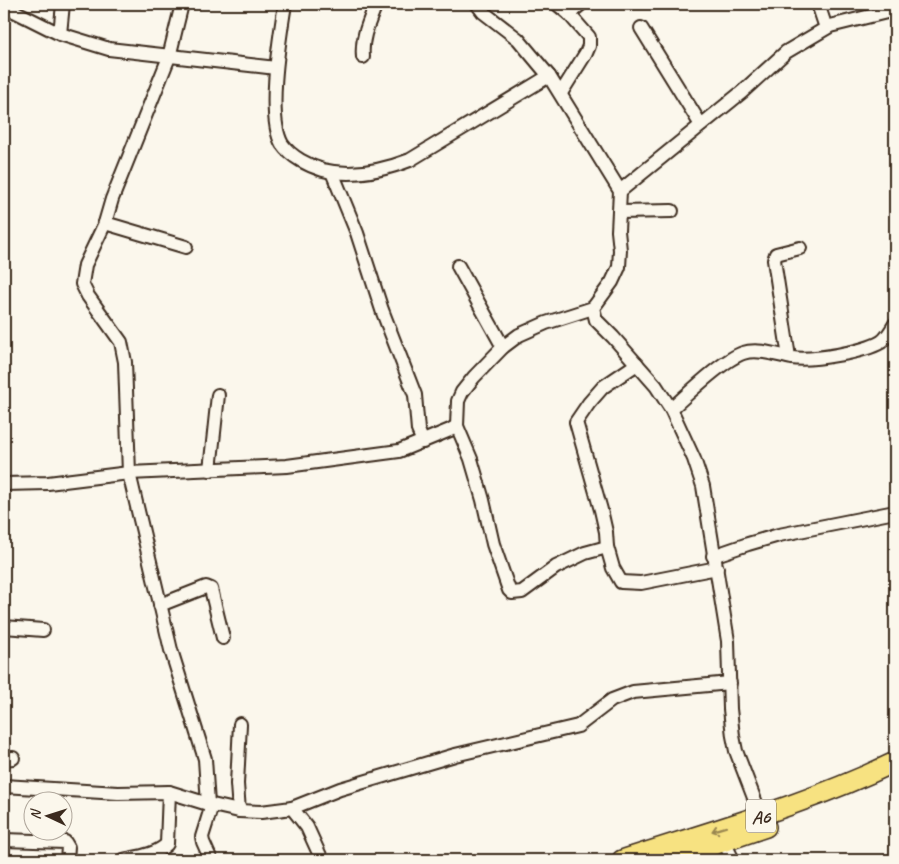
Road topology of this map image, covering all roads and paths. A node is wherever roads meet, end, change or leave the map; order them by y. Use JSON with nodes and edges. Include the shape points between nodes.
{"nodes":[{"id":1,"x":63,"y":4,"type":"edge"},
{"id":2,"x":182,"y":4,"type":"edge"},
{"id":3,"x":285,"y":4,"type":"edge"},
{"id":4,"x":376,"y":4,"type":"edge"},
{"id":5,"x":476,"y":4,"type":"edge"},
{"id":6,"x":557,"y":4,"type":"edge"},
{"id":7,"x":581,"y":4,"type":"edge"},
{"id":8,"x":818,"y":4,"type":"edge"},
{"id":9,"x":4,"y":6,"type":"edge"},
{"id":10,"x":895,"y":10,"type":"edge"},
{"id":11,"x":569,"y":14,"type":"junction"},
{"id":12,"x":641,"y":28,"type":"dead end"},
{"id":13,"x":826,"y":28,"type":"junction"},
{"id":14,"x":60,"y":34,"type":"junction"},
{"id":15,"x":169,"y":57,"type":"junction"},
{"id":16,"x":363,"y":57,"type":"dead end"},
{"id":17,"x":276,"y":68,"type":"junction"},
{"id":18,"x":550,"y":76,"type":"junction"},
{"id":19,"x":561,"y":93,"type":"junction"},
{"id":20,"x":701,"y":125,"type":"junction"},
{"id":21,"x":332,"y":172,"type":"junction"},
{"id":22,"x":620,"y":191,"type":"junction"},
{"id":23,"x":672,"y":211,"type":"dead end"},
{"id":24,"x":619,"y":212,"type":"junction"},
{"id":25,"x":105,"y":223,"type":"junction"},
{"id":26,"x":186,"y":247,"type":"dead end"},
{"id":27,"x":800,"y":248,"type":"dead end"},
{"id":28,"x":458,"y":266,"type":"dead end"},
{"id":29,"x":593,"y":308,"type":"junction"},
{"id":30,"x":895,"y":324,"type":"edge"},
{"id":31,"x":503,"y":347,"type":"junction"},
{"id":32,"x":789,"y":357,"type":"junction"},
{"id":33,"x":637,"y":364,"type":"junction"},
{"id":34,"x":218,"y":395,"type":"dead end"},
{"id":35,"x":671,"y":409,"type":"junction"},
{"id":36,"x":457,"y":426,"type":"junction"},
{"id":37,"x":423,"y":442,"type":"junction"},
{"id":38,"x":210,"y":470,"type":"junction"},
{"id":39,"x":129,"y":473,"type":"junction"},
{"id":40,"x":4,"y":484,"type":"edge"},
{"id":41,"x":895,"y":512,"type":"edge"},
{"id":42,"x":607,"y":547,"type":"junction"},
{"id":43,"x":715,"y":562,"type":"junction"},
{"id":44,"x":160,"y":605,"type":"junction"},
{"id":45,"x":4,"y":628,"type":"edge"},
{"id":46,"x":43,"y":630,"type":"dead end"},
{"id":47,"x":223,"y":638,"type":"dead end"},
{"id":48,"x":730,"y":683,"type":"junction"},
{"id":49,"x":240,"y":724,"type":"dead end"},
{"id":50,"x":895,"y":762,"type":"edge"},
{"id":51,"x":895,"y":775,"type":"edge"},
{"id":52,"x":4,"y":786,"type":"edge"},
{"id":53,"x":170,"y":792,"type":"junction"},
{"id":54,"x":210,"y":805,"type":"junction"},
{"id":55,"x":292,"y":808,"type":"junction"},
{"id":56,"x":239,"y":811,"type":"junction"},
{"id":57,"x":761,"y":816,"type":"junction"},
{"id":58,"x":4,"y":840,"type":"edge"},
{"id":59,"x":724,"y":842,"type":"junction"},
{"id":60,"x":68,"y":860,"type":"edge"},
{"id":61,"x":122,"y":860,"type":"edge"},
{"id":62,"x":211,"y":860,"type":"edge"},
{"id":63,"x":322,"y":860,"type":"edge"},
{"id":64,"x":622,"y":860,"type":"edge"},
{"id":65,"x":670,"y":860,"type":"edge"},
{"id":66,"x":733,"y":860,"type":"edge"}],
"edges":[{"from":1,"to":14,"type":"street"},
{"from":2,"to":15,"type":"street"},
{"from":3,"to":17,"type":"street"},
{"from":4,"to":16,"type":"street","via":[[365,32]]},
{"from":5,"to":18,"type":"street","via":[[518,39]]},
{"from":6,"to":11,"type":"street"},
{"from":7,"to":11,"type":"street"},
{"from":8,"to":13,"type":"street"},
{"from":9,"to":14,"type":"street"},
{"from":10,"to":13,"type":"street"},
{"from":11,"to":19,"type":"street","via":[[589,37],[589,46]]},
{"from":12,"to":20,"type":"street"},
{"from":13,"to":20,"type":"street","via":[[786,52]]},
{"from":14,"to":15,"type":"street","via":[[109,49]]},
{"from":15,"to":17,"type":"street"},
{"from":15,"to":25,"type":"street"},
{"from":17,"to":21,"type":"street","via":[[277,124],[282,143],[303,161]]},
{"from":18,"to":19,"type":"street"},
{"from":18,"to":21,"type":"street","via":[[410,160],[371,170]]},
{"from":19,"to":22,"type":"street"},
{"from":20,"to":22,"type":"street"},
{"from":21,"to":37,"type":"street","via":[[415,395],[418,430]]},
{"from":22,"to":24,"type":"street"},
{"from":23,"to":24,"type":"street"},
{"from":24,"to":29,"type":"street","via":[[620,267]]},
{"from":25,"to":26,"type":"street"},
{"from":25,"to":39,"type":"street","via":[[85,265],[82,284],[121,342]]},
{"from":27,"to":32,"type":"street","via":[[776,254],[774,260]]},
{"from":28,"to":31,"type":"street"},
{"from":29,"to":31,"type":"street","via":[[528,331]]},
{"from":29,"to":33,"type":"street","via":[[596,320]]},
{"from":30,"to":32,"type":"street","via":[[874,346],[817,358]]},
{"from":31,"to":36,"type":"street","via":[[462,392],[458,400]]},
{"from":32,"to":35,"type":"street","via":[[758,351],[744,353],[730,360]]},
{"from":33,"to":35,"type":"street"},
{"from":33,"to":42,"type":"street","via":[[603,387],[576,422],[601,510]]},
{"from":34,"to":38,"type":"street"},
{"from":35,"to":43,"type":"street","via":[[703,486]]},
{"from":36,"to":37,"type":"street"},
{"from":36,"to":42,"type":"street","via":[[471,459],[493,544],[512,593],[522,592],[556,567]]},
{"from":37,"to":38,"type":"street","via":[[399,451],[287,466]]},
{"from":38,"to":39,"type":"street"},
{"from":39,"to":40,"type":"street"},
{"from":39,"to":44,"type":"street"},
{"from":41,"to":43,"type":"street","via":[[779,535],[748,544]]},
{"from":42,"to":43,"type":"street","via":[[621,582],[641,583]]},
{"from":43,"to":48,"type":"street","via":[[728,642]]},
{"from":44,"to":47,"type":"street","via":[[206,587],[211,590]]},
{"from":44,"to":54,"type":"street","via":[[205,759]]},
{"from":45,"to":46,"type":"street"},
{"from":48,"to":55,"type":"street","via":[[634,692],[612,700],[578,726],[472,751],[340,789]]},
{"from":48,"to":57,"type":"street","via":[[736,751]]},
{"from":49,"to":56,"type":"street"},
{"from":50,"to":57,"type":"highway","number":"A6"},
{"from":51,"to":59,"type":"highway","number":"A6"},
{"from":52,"to":53,"type":"street","via":[[118,793]]},
{"from":53,"to":54,"type":"street"},
{"from":53,"to":61,"type":"street","via":[[166,844],[152,853]]},
{"from":54,"to":56,"type":"street"},
{"from":54,"to":62,"type":"street","via":[[202,837]]},
{"from":55,"to":56,"type":"street"},
{"from":55,"to":63,"type":"street","via":[[307,827]]},
{"from":57,"to":64,"type":"highway","number":"A6","one_way":true},
{"from":58,"to":60,"type":"street","via":[[65,842]]},
{"from":59,"to":65,"type":"highway","number":"A6"},
{"from":59,"to":66,"type":"street"}]}
